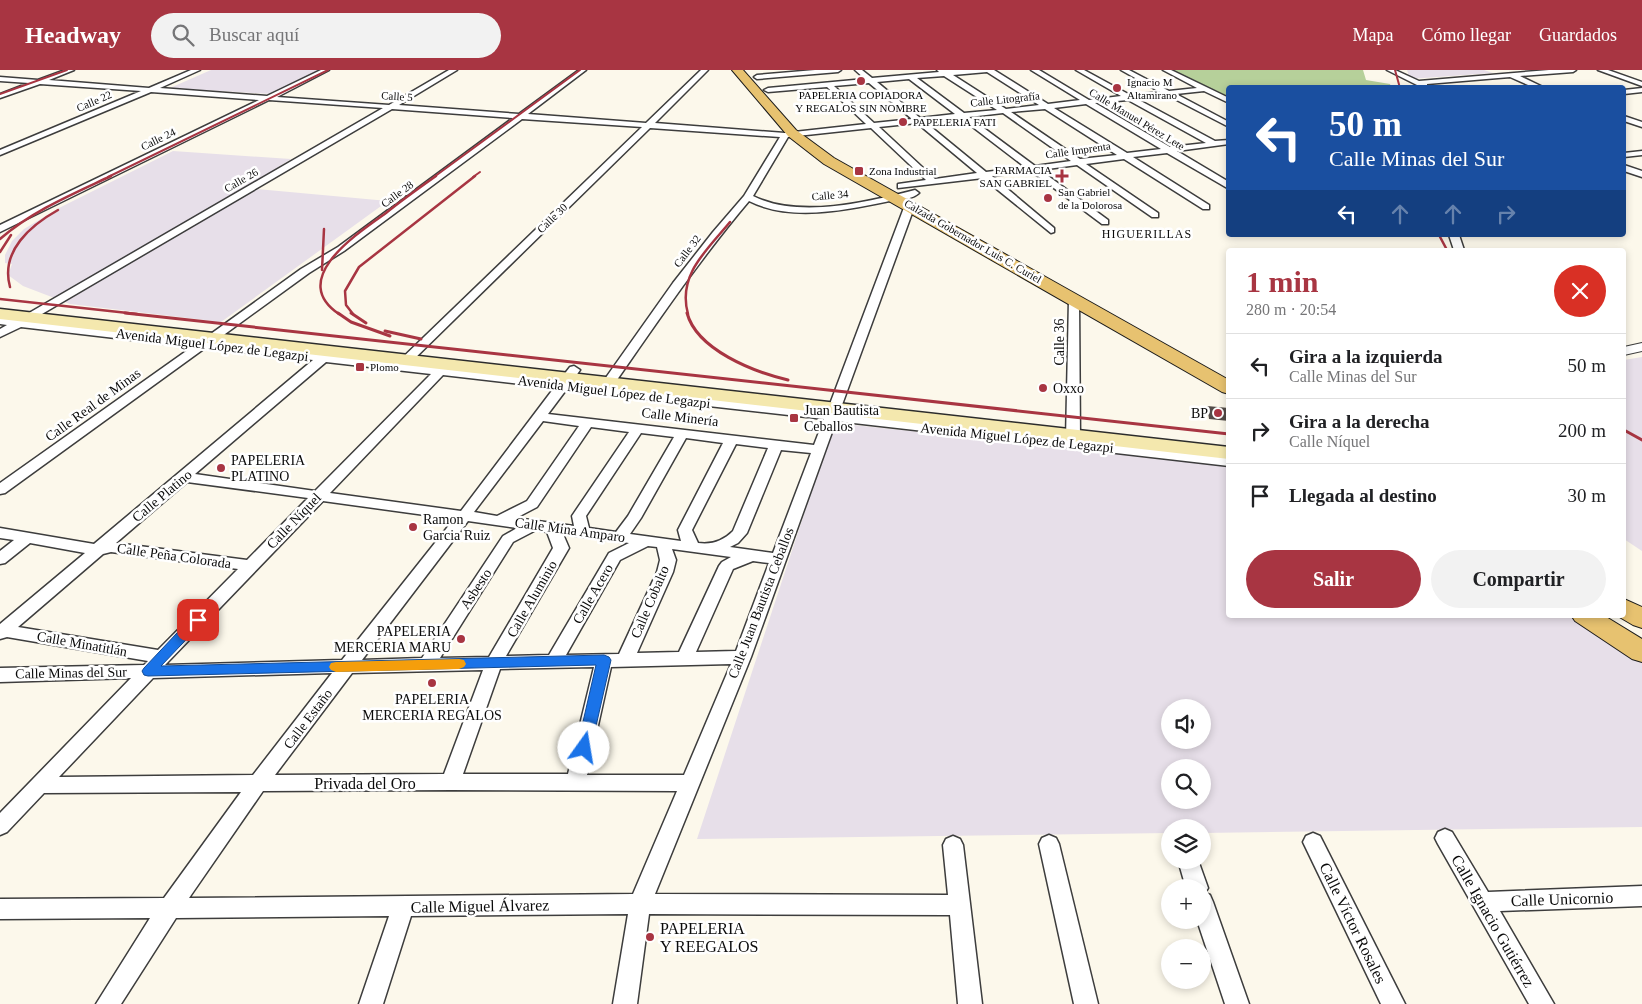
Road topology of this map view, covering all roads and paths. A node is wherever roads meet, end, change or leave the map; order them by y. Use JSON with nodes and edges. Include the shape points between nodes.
{"nodes":[{"id":1,"x":62,"y":70,"type":"edge"},
{"id":2,"x":71,"y":70,"type":"edge"},
{"id":3,"x":197,"y":70,"type":"edge"},
{"id":4,"x":326,"y":70,"type":"edge"},
{"id":5,"x":454,"y":70,"type":"edge"},
{"id":6,"x":583,"y":70,"type":"edge"},
{"id":7,"x":705,"y":70,"type":"edge"},
{"id":8,"x":737,"y":70,"type":"edge"},
{"id":9,"x":838,"y":70,"type":"edge"},
{"id":10,"x":858,"y":70,"type":"edge"},
{"id":11,"x":985,"y":70,"type":"edge"},
{"id":12,"x":989,"y":70,"type":"edge"},
{"id":13,"x":1034,"y":70,"type":"edge"},
{"id":14,"x":1079,"y":70,"type":"edge"},
{"id":15,"x":1124,"y":70,"type":"edge"},
{"id":16,"x":1166,"y":70,"type":"edge"},
{"id":17,"x":1390,"y":70,"type":"edge"},
{"id":18,"x":1573,"y":70,"type":"edge"},
{"id":19,"x":1601,"y":70,"type":"edge"},
{"id":20,"x":943,"y":72,"type":"edge"},
{"id":21,"x":754,"y":74,"type":"edge"},
{"id":22,"x":1510,"y":75,"type":"junction"},
{"id":23,"x":909,"y":76,"type":"junction"},
{"id":24,"x":0,"y":79,"type":"edge"},
{"id":25,"x":871,"y":80,"type":"junction"},
{"id":26,"x":36,"y":81,"type":"junction"},
{"id":27,"x":1416,"y":83,"type":"junction"},
{"id":28,"x":828,"y":84,"type":"junction"},
{"id":29,"x":1642,"y":84,"type":"edge"},
{"id":30,"x":1420,"y":85,"type":"edge"},
{"id":31,"x":1535,"y":85,"type":"edge"},
{"id":32,"x":1204,"y":89,"type":"junction"},
{"id":33,"x":151,"y":90,"type":"junction"},
{"id":34,"x":768,"y":90,"type":"junction"},
{"id":35,"x":1642,"y":90,"type":"edge"},
{"id":36,"x":1626,"y":92,"type":"edge"},
{"id":37,"x":1168,"y":93,"type":"junction"},
{"id":38,"x":0,"y":94,"type":"edge"},
{"id":39,"x":1128,"y":97,"type":"junction"},
{"id":40,"x":269,"y":98,"type":"junction"},
{"id":41,"x":1226,"y":100,"type":"edge"},
{"id":42,"x":1086,"y":101,"type":"junction"},
{"id":43,"x":392,"y":106,"type":"junction"},
{"id":44,"x":1046,"y":106,"type":"junction"},
{"id":45,"x":1003,"y":110,"type":"junction"},
{"id":46,"x":961,"y":115,"type":"junction"},
{"id":47,"x":522,"y":116,"type":"junction"},
{"id":48,"x":1642,"y":118,"type":"edge"},
{"id":49,"x":1626,"y":119,"type":"edge"},
{"id":50,"x":1626,"y":119,"type":"edge"},
{"id":51,"x":918,"y":120,"type":"junction"},
{"id":52,"x":1226,"y":122,"type":"edge"},
{"id":53,"x":648,"y":124,"type":"junction"},
{"id":54,"x":872,"y":124,"type":"junction"},
{"id":55,"x":1642,"y":125,"type":"edge"},
{"id":56,"x":808,"y":131,"type":"junction"},
{"id":57,"x":789,"y":134,"type":"junction"},
{"id":58,"x":1226,"y":142,"type":"edge"},
{"id":59,"x":829,"y":144,"type":"dead end"},
{"id":60,"x":1214,"y":144,"type":"junction"},
{"id":61,"x":1168,"y":150,"type":"junction"},
{"id":62,"x":1226,"y":151,"type":"edge"},
{"id":63,"x":0,"y":153,"type":"edge"},
{"id":64,"x":1642,"y":153,"type":"edge"},
{"id":65,"x":1124,"y":155,"type":"junction"},
{"id":66,"x":1626,"y":155,"type":"edge"},
{"id":67,"x":1077,"y":162,"type":"junction"},
{"id":68,"x":1031,"y":168,"type":"junction"},
{"id":69,"x":1626,"y":169,"type":"edge"},
{"id":70,"x":983,"y":174,"type":"junction"},
{"id":71,"x":1642,"y":174,"type":"edge"},
{"id":72,"x":886,"y":177,"type":"dead end"},
{"id":73,"x":932,"y":181,"type":"junction"},
{"id":74,"x":1226,"y":184,"type":"edge"},
{"id":75,"x":906,"y":196,"type":"junction"},
{"id":76,"x":748,"y":197,"type":"junction"},
{"id":77,"x":1206,"y":207,"type":"dead end"},
{"id":78,"x":1155,"y":214,"type":"dead end"},
{"id":79,"x":1105,"y":222,"type":"dead end"},
{"id":80,"x":0,"y":229,"type":"edge"},
{"id":81,"x":1051,"y":230,"type":"dead end"},
{"id":82,"x":1074,"y":299,"type":"junction"},
{"id":83,"x":0,"y":306,"type":"edge"},
{"id":84,"x":0,"y":314,"type":"edge"},
{"id":85,"x":28,"y":317,"type":"junction"},
{"id":86,"x":0,"y":321,"type":"edge"},
{"id":87,"x":0,"y":334,"type":"edge"},
{"id":88,"x":1642,"y":336,"type":"edge"},
{"id":89,"x":212,"y":338,"type":"junction"},
{"id":90,"x":1626,"y":339,"type":"edge"},
{"id":91,"x":1642,"y":347,"type":"edge"},
{"id":92,"x":1626,"y":351,"type":"edge"},
{"id":93,"x":323,"y":358,"type":"junction"},
{"id":94,"x":407,"y":360,"type":"junction"},
{"id":95,"x":1226,"y":368,"type":"edge"},
{"id":96,"x":440,"y":372,"type":"junction"},
{"id":97,"x":569,"y":378,"type":"junction"},
{"id":98,"x":610,"y":383,"type":"junction"},
{"id":99,"x":1226,"y":386,"type":"edge"},
{"id":100,"x":833,"y":408,"type":"junction"},
{"id":101,"x":539,"y":416,"type":"junction"},
{"id":102,"x":588,"y":422,"type":"junction"},
{"id":103,"x":638,"y":428,"type":"junction"},
{"id":104,"x":682,"y":434,"type":"junction"},
{"id":105,"x":1073,"y":435,"type":"junction"},
{"id":106,"x":731,"y":440,"type":"junction"},
{"id":107,"x":1226,"y":444,"type":"edge"},
{"id":108,"x":776,"y":446,"type":"junction"},
{"id":109,"x":818,"y":450,"type":"junction"},
{"id":110,"x":1226,"y":453,"type":"edge"},
{"id":111,"x":1226,"y":461,"type":"edge"},
{"id":112,"x":184,"y":477,"type":"junction"},
{"id":113,"x":0,"y":490,"type":"edge"},
{"id":114,"x":319,"y":496,"type":"junction"},
{"id":115,"x":463,"y":515,"type":"junction"},
{"id":116,"x":499,"y":520,"type":"junction"},
{"id":117,"x":535,"y":525,"type":"junction"},
{"id":118,"x":552,"y":527,"type":"junction"},
{"id":119,"x":582,"y":531,"type":"junction"},
{"id":120,"x":0,"y":534,"type":"edge"},
{"id":121,"x":28,"y":537,"type":"junction"},
{"id":122,"x":620,"y":537,"type":"junction"},
{"id":123,"x":645,"y":541,"type":"junction"},
{"id":124,"x":663,"y":544,"type":"junction"},
{"id":125,"x":693,"y":548,"type":"junction"},
{"id":126,"x":98,"y":550,"type":"junction"},
{"id":127,"x":710,"y":550,"type":"junction"},
{"id":128,"x":752,"y":556,"type":"junction"},
{"id":129,"x":0,"y":559,"type":"edge"},
{"id":130,"x":778,"y":559,"type":"junction"},
{"id":131,"x":250,"y":566,"type":"junction"},
{"id":132,"x":1626,"y":609,"type":"edge"},
{"id":133,"x":1589,"y":618,"type":"edge"},
{"id":134,"x":1642,"y":619,"type":"edge"},
{"id":135,"x":1,"y":632,"type":"edge"},
{"id":136,"x":1642,"y":652,"type":"edge"},
{"id":137,"x":742,"y":657,"type":"junction"},
{"id":138,"x":161,"y":658,"type":"junction"},
{"id":139,"x":684,"y":658,"type":"junction"},
{"id":140,"x":604,"y":660,"type":"junction"},
{"id":141,"x":625,"y":660,"type":"junction"},
{"id":142,"x":554,"y":662,"type":"junction"},
{"id":143,"x":494,"y":663,"type":"junction"},
{"id":144,"x":427,"y":664,"type":"junction"},
{"id":145,"x":348,"y":667,"type":"junction"},
{"id":146,"x":148,"y":671,"type":"junction"},
{"id":147,"x":0,"y":675,"type":"edge"},
{"id":148,"x":451,"y":782,"type":"junction"},
{"id":149,"x":576,"y":782,"type":"junction"},
{"id":150,"x":690,"y":783,"type":"junction"},
{"id":151,"x":258,"y":784,"type":"junction"},
{"id":152,"x":40,"y":786,"type":"junction"},
{"id":153,"x":0,"y":826,"type":"edge"},
{"id":154,"x":1445,"y":838,"type":"dead end"},
{"id":155,"x":1313,"y":842,"type":"dead end"},
{"id":156,"x":1049,"y":844,"type":"dead end"},
{"id":157,"x":952,"y":845,"type":"dead end"},
{"id":158,"x":1642,"y":896,"type":"edge"},
{"id":159,"x":1482,"y":902,"type":"junction"},
{"id":160,"x":640,"y":904,"type":"junction"},
{"id":161,"x":959,"y":905,"type":"junction"},
{"id":162,"x":403,"y":907,"type":"junction"},
{"id":163,"x":168,"y":908,"type":"junction"},
{"id":164,"x":0,"y":909,"type":"edge"},
{"id":165,"x":1211,"y":928,"type":"edge"},
{"id":166,"x":108,"y":1004,"type":"edge"},
{"id":167,"x":371,"y":1004,"type":"edge"},
{"id":168,"x":625,"y":1004,"type":"edge"},
{"id":169,"x":970,"y":1004,"type":"edge"},
{"id":170,"x":1086,"y":1004,"type":"edge"},
{"id":171,"x":1238,"y":1004,"type":"edge"},
{"id":172,"x":1393,"y":1004,"type":"edge"},
{"id":173,"x":1542,"y":1004,"type":"edge"}],
"edges":[{"from":1,"to":26,"type":"street"},
{"from":2,"to":26,"type":"street"},
{"from":3,"to":33,"type":"street","name":"Calle 22"},
{"from":4,"to":40,"type":"street","name":"Calle 24"},
{"from":5,"to":43,"type":"street","name":"Calle 26"},
{"from":6,"to":47,"type":"street","name":"Calle 28"},
{"from":7,"to":53,"type":"street","name":"Calle 30"},
{"from":8,"to":57,"type":"main road","name":"Calzada Gobernador Luis C. Curiel"},
{"from":9,"to":21,"type":"street"},
{"from":10,"to":25,"type":"street"},
{"from":11,"to":20,"type":"street"},
{"from":12,"to":44,"type":"street"},
{"from":13,"to":42,"type":"street","name":"Calle Manuel Pérez Lete"},
{"from":14,"to":39,"type":"street"},
{"from":15,"to":37,"type":"street"},
{"from":16,"to":32,"type":"street"},
{"from":17,"to":27,"type":"street"},
{"from":18,"to":22,"type":"street"},
{"from":19,"to":29,"type":"street"},
{"from":20,"to":23,"type":"street"},
{"from":20,"to":45,"type":"street"},
{"from":21,"to":34,"type":"main road"},
{"from":22,"to":27,"type":"street"},
{"from":22,"to":31,"type":"street"},
{"from":23,"to":25,"type":"street"},
{"from":23,"to":46,"type":"street"},
{"from":24,"to":26,"type":"street","name":"Calle 5"},
{"from":25,"to":28,"type":"street"},
{"from":25,"to":51,"type":"street"},
{"from":26,"to":33,"type":"street","name":"Calle 5"},
{"from":26,"to":38,"type":"street"},
{"from":27,"to":30,"type":"street"},
{"from":28,"to":34,"type":"street"},
{"from":28,"to":54,"type":"street"},
{"from":32,"to":37,"type":"street","name":"Calle Litografía"},
{"from":32,"to":41,"type":"street"},
{"from":33,"to":40,"type":"street","name":"Calle 5"},
{"from":33,"to":63,"type":"street","name":"Calle 22"},
{"from":34,"to":56,"type":"main road"},
{"from":35,"to":36,"type":"street"},
{"from":37,"to":39,"type":"street","name":"Calle Litografía"},
{"from":37,"to":52,"type":"street"},
{"from":39,"to":42,"type":"street","name":"Calle Litografía"},
{"from":39,"to":60,"type":"street"},
{"from":40,"to":43,"type":"street","name":"Calle 5"},
{"from":40,"to":80,"type":"street","name":"Calle 24"},
{"from":42,"to":44,"type":"street","name":"Calle Litografía"},
{"from":42,"to":61,"type":"street","name":"Calle Manuel Pérez Lete"},
{"from":43,"to":47,"type":"street","name":"Calle 5"},
{"from":43,"to":85,"type":"street","name":"Calle 26"},
{"from":44,"to":45,"type":"street","name":"Calle Litografía"},
{"from":44,"to":65,"type":"street"},
{"from":45,"to":46,"type":"street","name":"Calle Litografía"},
{"from":45,"to":67,"type":"street"},
{"from":46,"to":51,"type":"street","name":"Calle Litografía"},
{"from":46,"to":68,"type":"street"},
{"from":47,"to":53,"type":"street","name":"Calle 5"},
{"from":47,"to":89,"type":"street","name":"Calle 28","via":[[342,249],[305,271]]},
{"from":48,"to":49,"type":"street"},
{"from":50,"to":55,"type":"street"},
{"from":51,"to":54,"type":"street","name":"Calle Litografía"},
{"from":51,"to":70,"type":"street"},
{"from":53,"to":57,"type":"street","name":"Calle 5"},
{"from":53,"to":94,"type":"street","name":"Calle 30"},
{"from":54,"to":56,"type":"street","name":"Calle Litografía"},
{"from":54,"to":73,"type":"street"},
{"from":56,"to":57,"type":"street","name":"Calle 5"},
{"from":56,"to":59,"type":"main road"},
{"from":57,"to":75,"type":"main road","name":"Calzada Gobernador Luis C. Curiel","via":[[829,161]]},
{"from":57,"to":76,"type":"street","name":"Calle 32"},
{"from":58,"to":60,"type":"street","name":"Calle Imprenta"},
{"from":60,"to":61,"type":"street","name":"Calle Imprenta"},
{"from":60,"to":62,"type":"street"},
{"from":61,"to":65,"type":"street","name":"Calle Imprenta"},
{"from":61,"to":74,"type":"street","name":"Calle Manuel Pérez Lete"},
{"from":64,"to":66,"type":"street"},
{"from":65,"to":67,"type":"street","name":"Calle Imprenta"},
{"from":65,"to":77,"type":"street"},
{"from":67,"to":68,"type":"street","name":"Calle Imprenta"},
{"from":67,"to":78,"type":"street"},
{"from":68,"to":70,"type":"street","name":"Calle Imprenta"},
{"from":68,"to":79,"type":"street"},
{"from":69,"to":71,"type":"street"},
{"from":70,"to":73,"type":"street","name":"Calle Imprenta"},
{"from":70,"to":81,"type":"street"},
{"from":72,"to":75,"type":"main road","name":"Calzada Gobernador Luis C. Curiel"},
{"from":73,"to":75,"type":"street","name":"Calle Imprenta"},
{"from":75,"to":76,"type":"street","name":"Calle 34","via":[[797,209],[764,206]]},
{"from":75,"to":82,"type":"main road","name":"Calzada Gobernador Luis C. Curiel"},
{"from":75,"to":95,"type":"main road","name":"Calzada Gobernador Luis C. Curiel","via":[[949,213],[1059,278]]},
{"from":75,"to":100,"type":"street","name":"Calle Juan Bautista Ceballos"},
{"from":76,"to":98,"type":"street","name":"Calle 32","via":[[689,270]]},
{"from":82,"to":99,"type":"main road","name":"Calzada Gobernador Luis C. Curiel"},
{"from":82,"to":105,"type":"street","name":"Calle 36"},
{"from":83,"to":85,"type":"main road","name":"Avenida Miguel López de Legazpi"},
{"from":84,"to":85,"type":"main road","name":"Avenida Miguel López de Legazpi"},
{"from":85,"to":86,"type":"street","name":"Avenida Miguel López de Legazpi"},
{"from":85,"to":87,"type":"street","name":"Calle 26"},
{"from":85,"to":89,"type":"main road","name":"Avenida Miguel López de Legazpi"},
{"from":88,"to":90,"type":"street"},
{"from":89,"to":93,"type":"street","name":"Avenida Miguel López de Legazpi"},
{"from":89,"to":94,"type":"main road","name":"Avenida Miguel López de Legazpi"},
{"from":89,"to":113,"type":"street","name":"Calle Real de Minas"},
{"from":91,"to":92,"type":"street"},
{"from":93,"to":94,"type":"street","name":"Avenida Miguel López de Legazpi"},
{"from":93,"to":112,"type":"street","name":"Calle Platino"},
{"from":94,"to":96,"type":"street","name":"Avenida Miguel López de Legazpi"},
{"from":94,"to":97,"type":"main road","name":"Avenida Miguel López de Legazpi"},
{"from":96,"to":97,"type":"street","name":"Avenida Miguel López de Legazpi"},
{"from":96,"to":114,"type":"street","name":"Calle Níquel"},
{"from":97,"to":98,"type":"main road","name":"Avenida Miguel López de Legazpi"},
{"from":97,"to":101,"type":"street","name":"Calle Estaño"},
{"from":98,"to":100,"type":"main road","name":"Avenida Miguel López de Legazpi"},
{"from":100,"to":105,"type":"main road","name":"Avenida Miguel López de Legazpi"},
{"from":100,"to":109,"type":"street","name":"Calle Juan Bautista Ceballos"},
{"from":101,"to":102,"type":"street","name":"Calle Minería"},
{"from":101,"to":115,"type":"street","name":"Calle Estaño"},
{"from":102,"to":103,"type":"street","name":"Calle Minería"},
{"from":102,"to":116,"type":"street","via":[[532,504]]},
{"from":103,"to":104,"type":"street","name":"Calle Minería"},
{"from":103,"to":119,"type":"street","via":[[579,516]]},
{"from":104,"to":106,"type":"street","name":"Calle Minería"},
{"from":104,"to":122,"type":"street"},
{"from":105,"to":107,"type":"main road","name":"Avenida Miguel López de Legazpi"},
{"from":105,"to":110,"type":"main road","name":"Avenida Miguel López de Legazpi"},
{"from":105,"to":111,"type":"street","name":"Avenida Miguel López de Legazpi"},
{"from":106,"to":108,"type":"street","name":"Calle Minería"},
{"from":106,"to":125,"type":"street","via":[[685,530]]},
{"from":108,"to":109,"type":"street","name":"Calle Minería"},
{"from":108,"to":127,"type":"street","via":[[740,532],[733,540]]},
{"from":109,"to":130,"type":"street","name":"Calle Juan Bautista Ceballos"},
{"from":112,"to":114,"type":"street","name":"Calle Mina Amparo"},
{"from":112,"to":126,"type":"street","name":"Calle Platino"},
{"from":114,"to":115,"type":"street","name":"Calle Mina Amparo"},
{"from":114,"to":131,"type":"street","name":"Calle Níquel"},
{"from":115,"to":116,"type":"street","name":"Calle Mina Amparo"},
{"from":115,"to":145,"type":"street","name":"Calle Estaño"},
{"from":116,"to":117,"type":"street","name":"Calle Mina Amparo"},
{"from":117,"to":118,"type":"street","name":"Calle Mina Amparo"},
{"from":117,"to":144,"type":"street","name":"Asbesto","via":[[508,539]]},
{"from":118,"to":119,"type":"street","name":"Calle Mina Amparo"},
{"from":118,"to":143,"type":"street","name":"Calle Aluminio","via":[[561,548]]},
{"from":119,"to":122,"type":"street","name":"Calle Mina Amparo"},
{"from":120,"to":121,"type":"street","name":"Calle Peña Colorada"},
{"from":121,"to":126,"type":"street","name":"Calle Peña Colorada"},
{"from":121,"to":129,"type":"street"},
{"from":122,"to":123,"type":"street","name":"Calle Mina Amparo"},
{"from":123,"to":124,"type":"street","name":"Calle Mina Amparo"},
{"from":123,"to":142,"type":"street","name":"Calle Acero","via":[[614,557]]},
{"from":124,"to":125,"type":"street","name":"Calle Mina Amparo"},
{"from":124,"to":141,"type":"street","name":"Calle Cobalto","via":[[668,560],[665,572]]},
{"from":125,"to":127,"type":"street","name":"Calle Mina Amparo"},
{"from":126,"to":131,"type":"street","name":"Calle Peña Colorada","via":[[111,547]]},
{"from":126,"to":135,"type":"street","name":"Calle Platino"},
{"from":127,"to":128,"type":"street","name":"Calle Mina Amparo"},
{"from":128,"to":130,"type":"street","name":"Calle Mina Amparo"},
{"from":128,"to":139,"type":"street","via":[[728,566]]},
{"from":130,"to":137,"type":"street","name":"Calle Juan Bautista Ceballos"},
{"from":131,"to":138,"type":"street","name":"Calle Níquel"},
{"from":132,"to":134,"type":"main road"},
{"from":133,"to":136,"type":"main road"},
{"from":135,"to":138,"type":"street","name":"Calle Minatitlán"},
{"from":137,"to":139,"type":"street","name":"Calle Minas del Sur"},
{"from":137,"to":150,"type":"street","name":"Calle Juan Bautista Ceballos"},
{"from":138,"to":146,"type":"street","name":"Calle Níquel"},
{"from":139,"to":141,"type":"street","name":"Calle Minas del Sur"},
{"from":140,"to":141,"type":"street","name":"Calle Minas del Sur"},
{"from":140,"to":142,"type":"street","name":"Calle Minas del Sur"},
{"from":140,"to":149,"type":"street"},
{"from":142,"to":143,"type":"street","name":"Calle Minas del Sur"},
{"from":143,"to":144,"type":"street","name":"Calle Minas del Sur"},
{"from":143,"to":148,"type":"street","name":"Calle Aluminio"},
{"from":144,"to":145,"type":"street","name":"Calle Minas del Sur"},
{"from":145,"to":146,"type":"street","name":"Calle Minas del Sur"},
{"from":145,"to":151,"type":"street","name":"Calle Estaño"},
{"from":146,"to":147,"type":"street","name":"Calle Minas del Sur"},
{"from":146,"to":152,"type":"street","name":"Calle Níquel"},
{"from":148,"to":149,"type":"street","name":"Privada del Oro"},
{"from":148,"to":151,"type":"street","name":"Privada del Oro"},
{"from":149,"to":150,"type":"street","name":"Privada del Oro"},
{"from":150,"to":160,"type":"street","name":"Calle Juan Bautista Ceballos"},
{"from":151,"to":152,"type":"street","name":"Privada del Oro"},
{"from":151,"to":163,"type":"street","name":"Calle Estaño"},
{"from":152,"to":153,"type":"street","name":"Calle Níquel"},
{"from":154,"to":159,"type":"street","name":"Calle Ignacio Gutiérrez"},
{"from":155,"to":172,"type":"street","name":"Calle Víctor Rosales"},
{"from":156,"to":170,"type":"street"},
{"from":157,"to":161,"type":"street"},
{"from":158,"to":159,"type":"street","name":"Calle Unicornio"},
{"from":159,"to":173,"type":"street","name":"Calle Ignacio Gutiérrez"},
{"from":160,"to":161,"type":"street","name":"Calle Miguel Álvarez"},
{"from":160,"to":162,"type":"street","name":"Calle Miguel Álvarez"},
{"from":160,"to":168,"type":"street","name":"Calle Juan Bautista Ceballos"},
{"from":161,"to":169,"type":"street"},
{"from":162,"to":163,"type":"street","name":"Calle Miguel Álvarez"},
{"from":162,"to":167,"type":"street"},
{"from":163,"to":164,"type":"street","name":"Calle Miguel Álvarez"},
{"from":163,"to":166,"type":"street","name":"Calle Estaño"},
{"from":165,"to":171,"type":"street"}]}
